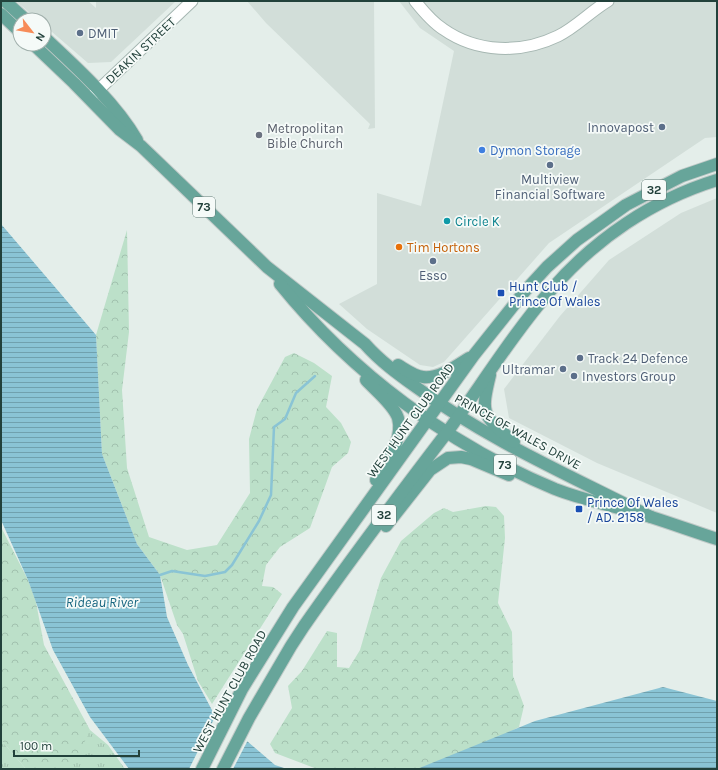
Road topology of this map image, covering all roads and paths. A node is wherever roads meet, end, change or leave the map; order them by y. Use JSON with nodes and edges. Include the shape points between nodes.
{"nodes":[{"id":1,"x":5,"y":1,"type":"edge"},
{"id":2,"x":192,"y":1,"type":"edge"},
{"id":3,"x":415,"y":1,"type":"edge"},
{"id":4,"x":608,"y":1,"type":"edge"},
{"id":5,"x":17,"y":12,"type":"edge"},
{"id":6,"x":1,"y":14,"type":"edge"},
{"id":7,"x":12,"y":24,"type":"edge"},
{"id":8,"x":52,"y":46,"type":"edge"},
{"id":9,"x":42,"y":52,"type":"edge"},
{"id":10,"x":93,"y":95,"type":"junction"},
{"id":11,"x":717,"y":164,"type":"edge"},
{"id":12,"x":717,"y":180,"type":"edge"},
{"id":13,"x":267,"y":267,"type":"junction"},
{"id":14,"x":352,"y":334,"type":"junction"},
{"id":15,"x":330,"y":340,"type":"junction"},
{"id":16,"x":365,"y":344,"type":"junction"},
{"id":17,"x":474,"y":355,"type":"junction"},
{"id":18,"x":348,"y":357,"type":"junction"},
{"id":19,"x":492,"y":368,"type":"junction"},
{"id":20,"x":439,"y":404,"type":"junction"},
{"id":21,"x":458,"y":416,"type":"junction"},
{"id":22,"x":429,"y":419,"type":"junction"},
{"id":23,"x":447,"y":432,"type":"junction"},
{"id":24,"x":530,"y":455,"type":"junction"},
{"id":25,"x":556,"y":489,"type":"junction"},
{"id":26,"x":651,"y":517,"type":"junction"},
{"id":27,"x":348,"y":529,"type":"junction"},
{"id":28,"x":717,"y":539,"type":"edge"},
{"id":29,"x":323,"y":600,"type":"junction"},
{"id":30,"x":202,"y":769,"type":"edge"},
{"id":31,"x":223,"y":769,"type":"edge"}],
"edges":[{"from":1,"to":5,"type":"main road"},
{"from":2,"to":10,"type":"street","name":"DEAKIN STREET"},
{"from":3,"to":4,"type":"street","via":[[442,29],[464,41],[504,49],[542,43],[560,35]]},
{"from":6,"to":7,"type":"main road"},
{"from":8,"to":10,"type":"main road","name":"PRINCE OF WALES DRIVE","number":"73"},
{"from":9,"to":10,"type":"main road","name":"PRINCE OF WALES DRIVE","number":"73"},
{"from":10,"to":13,"type":"main road","name":"PRINCE OF WALES DRIVE","number":"73","via":[[120,130],[141,146]]},
{"from":11,"to":17,"type":"main road","name":"WEST HUNT CLUB ROAD","number":"32","via":[[682,176],[646,193],[583,235],[528,286]]},
{"from":12,"to":19,"type":"main road","number":"32","via":[[656,205],[596,245],[552,289]]},
{"from":13,"to":14,"type":"main road","name":"PRINCE OF WALES DRIVE","number":"73"},
{"from":13,"to":15,"type":"main road","name":"PRINCE OF WALES DRIVE","number":"73"},
{"from":14,"to":15,"type":"main road","via":[[336,342]]},
{"from":14,"to":16,"type":"main road","name":"PRINCE OF WALES DRIVE","number":"73"},
{"from":15,"to":18,"type":"main road","name":"PRINCE OF WALES DRIVE","number":"73"},
{"from":16,"to":17,"type":"main road","via":[[424,378],[449,370]]},
{"from":16,"to":20,"type":"main road","name":"PRINCE OF WALES DRIVE","number":"73","via":[[391,368]]},
{"from":17,"to":20,"type":"main road","name":"WEST HUNT CLUB ROAD","number":"32"},
{"from":18,"to":22,"type":"main road","name":"PRINCE OF WALES DRIVE","number":"73"},
{"from":18,"to":27,"type":"main road","via":[[395,413],[398,418],[399,436]]},
{"from":19,"to":21,"type":"main road","number":"32"},
{"from":19,"to":24,"type":"main road","via":[[484,402],[488,418]]},
{"from":20,"to":21,"type":"main road","name":"PRINCE OF WALES DRIVE","number":"73"},
{"from":20,"to":22,"type":"main road","name":"WEST HUNT CLUB ROAD","number":"32"},
{"from":21,"to":23,"type":"main road","number":"32"},
{"from":21,"to":24,"type":"main road","name":"PRINCE OF WALES DRIVE","number":"73"},
{"from":22,"to":23,"type":"main road","name":"PRINCE OF WALES DRIVE","number":"73"},
{"from":22,"to":27,"type":"main road","name":"WEST HUNT CLUB ROAD","number":"32"},
{"from":23,"to":25,"type":"main road","name":"PRINCE OF WALES DRIVE","number":"73"},
{"from":23,"to":29,"type":"main road","number":"32"},
{"from":24,"to":26,"type":"main road","name":"PRINCE OF WALES DRIVE","number":"73"},
{"from":25,"to":26,"type":"main road","name":"PRINCE OF WALES DRIVE","number":"73"},
{"from":25,"to":29,"type":"main road","via":[[518,478],[471,459],[448,458],[430,470]]},
{"from":26,"to":28,"type":"main road","name":"PRINCE OF WALES DRIVE","number":"73"},
{"from":27,"to":30,"type":"main road","name":"WEST HUNT CLUB ROAD","number":"32","via":[[268,646]]},
{"from":29,"to":31,"type":"main road","number":"32","via":[[283,660]]}]}
